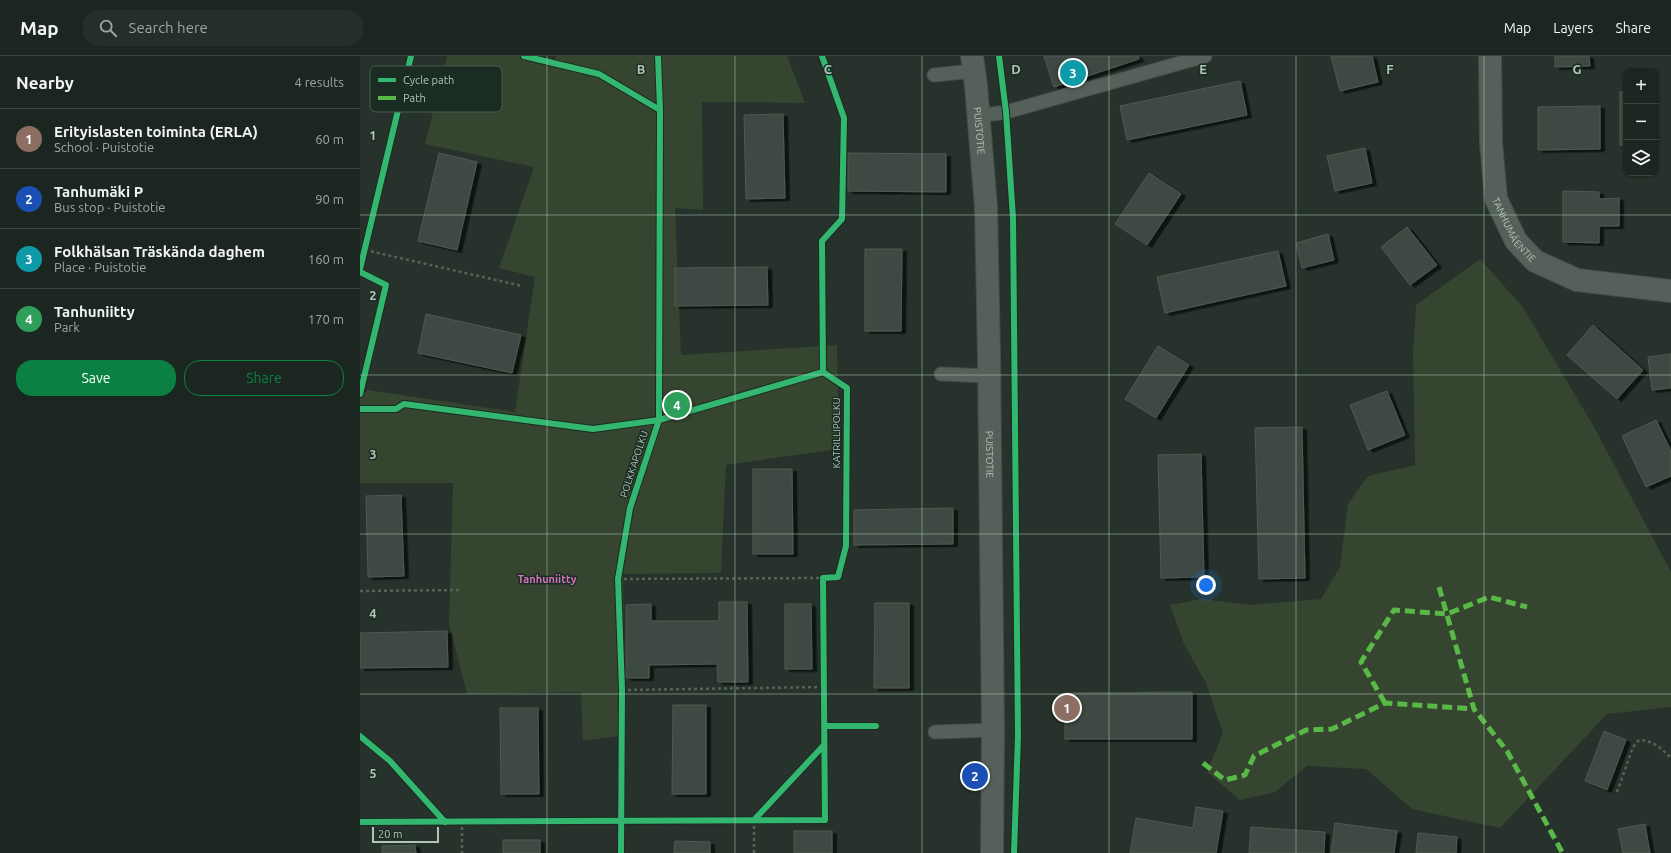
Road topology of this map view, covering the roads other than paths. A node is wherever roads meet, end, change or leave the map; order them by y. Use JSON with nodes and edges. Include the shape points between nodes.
{"nodes":[{"id":1,"x":1205,"y":56,"type":"edge"},
{"id":2,"x":1490,"y":56,"type":"edge"},
{"id":3,"x":973,"y":63,"type":"edge"},
{"id":4,"x":934,"y":75,"type":"dead end"},
{"id":5,"x":978,"y":116,"type":"junction"},
{"id":6,"x":1671,"y":291,"type":"edge"},
{"id":7,"x":941,"y":374,"type":"dead end"},
{"id":8,"x":989,"y":376,"type":"junction"},
{"id":9,"x":993,"y":730,"type":"junction"},
{"id":10,"x":935,"y":732,"type":"dead end"},
{"id":11,"x":992,"y":853,"type":"edge"}],
"edges":[{"from":1,"to":5,"type":"lane","via":[[1006,112]]},
{"from":2,"to":6,"type":"street","name":"TANHUMÄENTIE","via":[[1491,142],[1496,199],[1516,241],[1535,262],[1577,280]]},
{"from":3,"to":4,"type":"lane"},
{"from":3,"to":5,"type":"street","name":"PUISTOTIE"},
{"from":5,"to":8,"type":"street","name":"PUISTOTIE","via":[[986,208]]},
{"from":7,"to":8,"type":"lane"},
{"from":8,"to":9,"type":"street","name":"PUISTOTIE"},
{"from":9,"to":10,"type":"lane"},
{"from":9,"to":11,"type":"street","name":"PUISTOTIE"}]}
